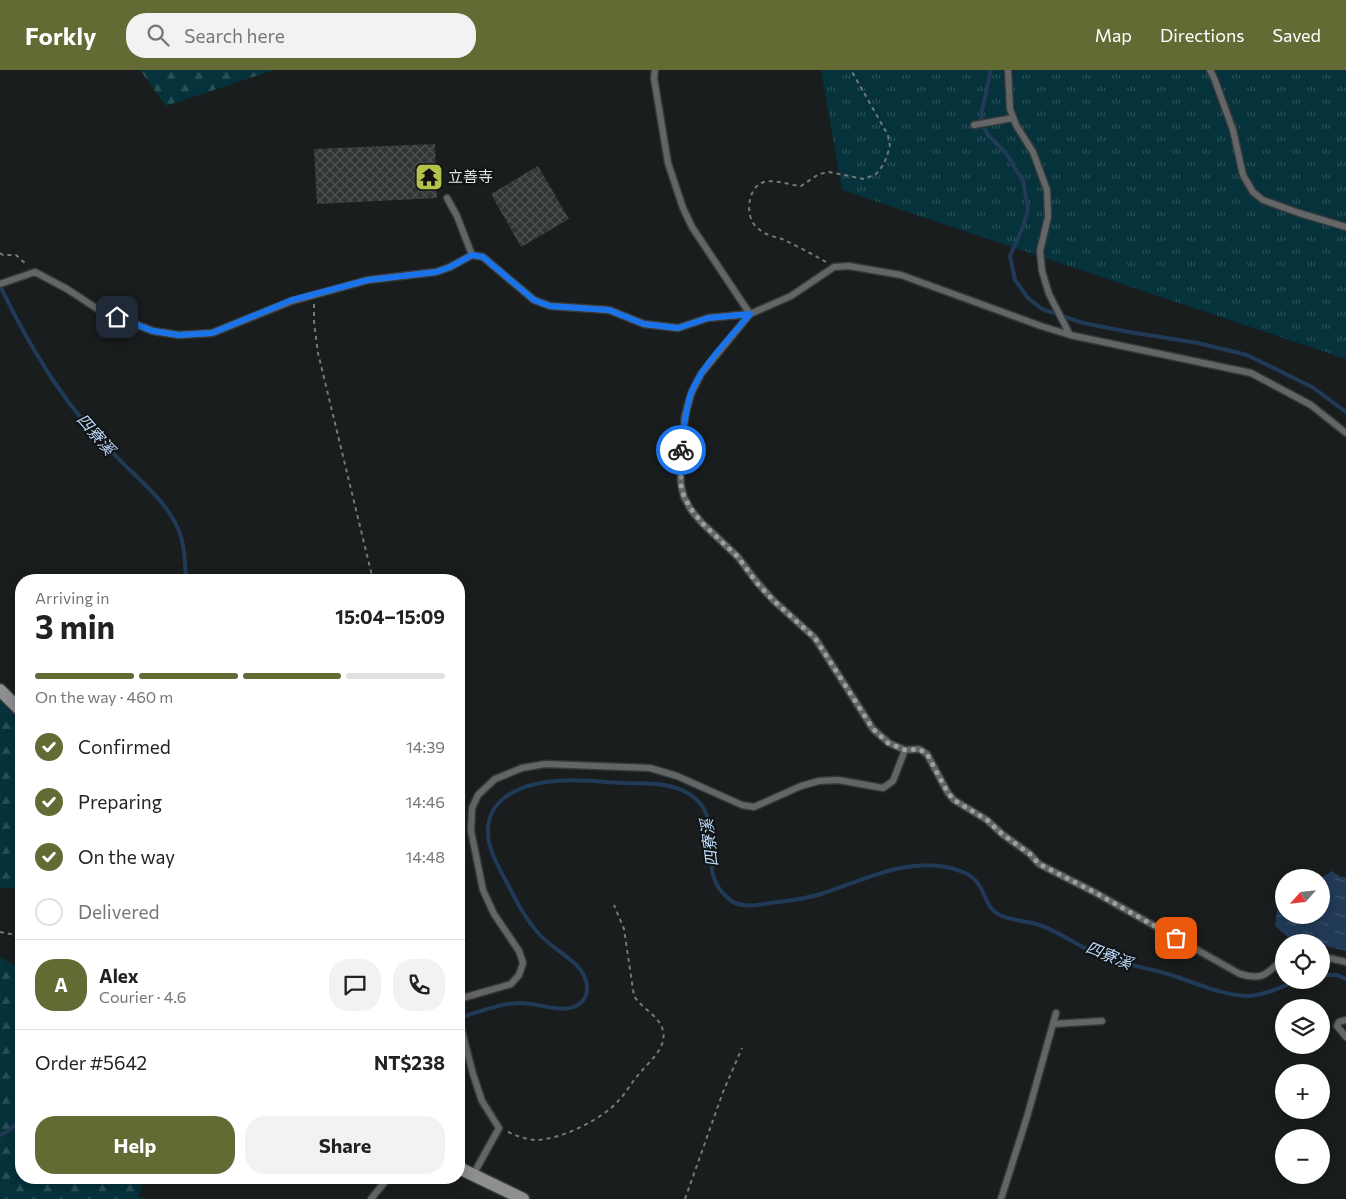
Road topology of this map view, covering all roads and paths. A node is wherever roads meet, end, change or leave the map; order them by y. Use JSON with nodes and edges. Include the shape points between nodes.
{"nodes":[{"id":1,"x":655,"y":70,"type":"edge"},
{"id":2,"x":851,"y":70,"type":"edge"},
{"id":3,"x":1008,"y":70,"type":"edge"},
{"id":4,"x":1210,"y":70,"type":"edge"},
{"id":5,"x":1013,"y":118,"type":"junction"},
{"id":6,"x":974,"y":125,"type":"dead end"},
{"id":7,"x":447,"y":198,"type":"dead end"},
{"id":8,"x":1346,"y":227,"type":"edge"},
{"id":9,"x":0,"y":253,"type":"edge"},
{"id":10,"x":472,"y":255,"type":"junction"},
{"id":11,"x":834,"y":267,"type":"junction"},
{"id":12,"x":34,"y":272,"type":"junction"},
{"id":13,"x":0,"y":284,"type":"edge"},
{"id":14,"x":314,"y":294,"type":"junction"},
{"id":15,"x":750,"y":314,"type":"junction"},
{"id":16,"x":1070,"y":335,"type":"junction"},
{"id":17,"x":1346,"y":433,"type":"edge"},
{"id":18,"x":372,"y":574,"type":"edge"},
{"id":19,"x":0,"y":690,"type":"edge"},
{"id":20,"x":15,"y":705,"type":"edge"},
{"id":21,"x":905,"y":750,"type":"junction"},
{"id":22,"x":614,"y":905,"type":"dead end"},
{"id":23,"x":0,"y":932,"type":"edge"},
{"id":24,"x":15,"y":934,"type":"edge"},
{"id":25,"x":1330,"y":958,"type":"edge"},
{"id":26,"x":1346,"y":962,"type":"edge"},
{"id":27,"x":1275,"y":966,"type":"edge"},
{"id":28,"x":465,"y":997,"type":"edge"},
{"id":29,"x":1056,"y":1012,"type":"dead end"},
{"id":30,"x":1346,"y":1020,"type":"edge"},
{"id":31,"x":1102,"y":1021,"type":"dead end"},
{"id":32,"x":1053,"y":1024,"type":"junction"},
{"id":33,"x":1346,"y":1037,"type":"edge"},
{"id":34,"x":465,"y":1045,"type":"edge"},
{"id":35,"x":742,"y":1048,"type":"dead end"},
{"id":36,"x":499,"y":1128,"type":"junction"},
{"id":37,"x":465,"y":1171,"type":"edge"},
{"id":38,"x":473,"y":1175,"type":"junction"},
{"id":39,"x":383,"y":1184,"type":"edge"},
{"id":40,"x":502,"y":1195,"type":"edge"},
{"id":41,"x":371,"y":1199,"type":"edge"},
{"id":42,"x":523,"y":1199,"type":"edge"},
{"id":43,"x":685,"y":1199,"type":"edge"},
{"id":44,"x":1001,"y":1199,"type":"edge"}],
"edges":[{"from":1,"to":15,"type":"lane","via":[[668,163],[683,208],[692,227]]},
{"from":2,"to":11,"type":"path","via":[[888,135],[890,148],[884,164],[876,174],[864,179],[829,172],[819,174],[801,186],[768,180],[759,183],[751,195],[749,207],[751,219],[760,230]]},
{"from":3,"to":5,"type":"lane"},
{"from":4,"to":8,"type":"lane","via":[[1234,130],[1243,175],[1252,192],[1263,200]]},
{"from":5,"to":6,"type":"lane"},
{"from":5,"to":16,"type":"lane","via":[[1033,152],[1047,190],[1048,217],[1040,251],[1042,271],[1049,294]]},
{"from":7,"to":10,"type":"lane"},
{"from":9,"to":12,"type":"path","via":[[16,254]]},
{"from":10,"to":14,"type":"lane","via":[[436,272],[368,280]]},
{"from":10,"to":15,"type":"lane","via":[[483,257],[534,300],[550,306],[609,310],[644,324],[678,328],[708,318]]},
{"from":11,"to":15,"type":"lane","via":[[791,296]]},
{"from":11,"to":16,"type":"lane","via":[[849,266],[901,275]]},
{"from":12,"to":13,"type":"lane"},
{"from":12,"to":14,"type":"lane","via":[[99,310],[153,331],[179,335],[212,333]]},
{"from":14,"to":18,"type":"path","via":[[318,353]]},
{"from":15,"to":21,"type":"lane","via":[[701,374],[691,394],[680,462],[684,497],[702,523],[738,557],[756,582],[815,638],[873,729],[888,743]]},
{"from":16,"to":17,"type":"lane","via":[[1251,374],[1311,405]]},
{"from":19,"to":20,"type":"street"},
{"from":21,"to":27,"type":"lane","via":[[919,749],[927,754],[954,800],[987,820],[1039,864],[1240,974],[1252,978],[1263,976]]},
{"from":21,"to":28,"type":"lane","via":[[894,781],[883,788],[838,780],[819,781],[754,807],[650,768],[545,764],[522,768],[494,779],[478,795],[472,808],[471,831],[483,890],[523,963],[511,984]]},
{"from":22,"to":36,"type":"path","via":[[624,929],[634,996],[663,1029],[664,1039],[660,1048],[618,1102],[596,1118],[563,1134],[537,1140],[519,1137]]},
{"from":23,"to":24,"type":"path"},
{"from":25,"to":26,"type":"lane"},
{"from":29,"to":32,"type":"lane"},
{"from":30,"to":33,"type":"lane","via":[[1337,1026]]},
{"from":31,"to":32,"type":"lane"},
{"from":32,"to":44,"type":"lane"},
{"from":34,"to":36,"type":"lane","via":[[482,1101]]},
{"from":35,"to":43,"type":"path"},
{"from":36,"to":38,"type":"lane"},
{"from":37,"to":38,"type":"street"},
{"from":38,"to":40,"type":"street"},
{"from":39,"to":41,"type":"lane"},
{"from":40,"to":42,"type":"street"}]}
